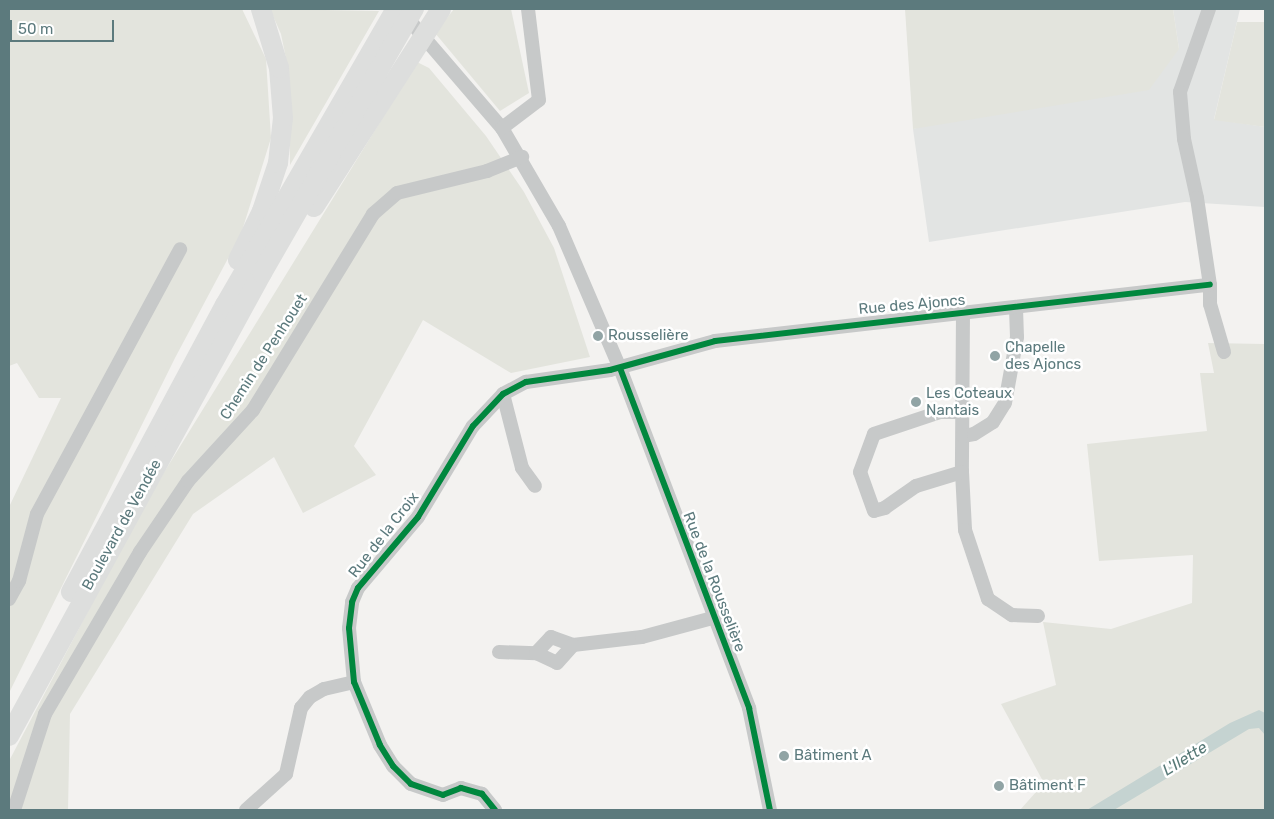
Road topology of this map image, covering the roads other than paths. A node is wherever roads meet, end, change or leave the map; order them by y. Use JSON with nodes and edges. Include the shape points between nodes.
{"nodes":[{"id":1,"x":260,"y":9,"type":"edge"},
{"id":2,"x":398,"y":9,"type":"edge"},
{"id":3,"x":414,"y":9,"type":"edge"},
{"id":4,"x":442,"y":9,"type":"edge"},
{"id":5,"x":528,"y":9,"type":"edge"},
{"id":6,"x":1210,"y":9,"type":"edge"},
{"id":7,"x":502,"y":128,"type":"junction"},
{"id":8,"x":522,"y":157,"type":"junction"},
{"id":9,"x":180,"y":249,"type":"dead end"},
{"id":10,"x":255,"y":269,"type":"junction"},
{"id":11,"x":1210,"y":285,"type":"junction"},
{"id":12,"x":1016,"y":308,"type":"junction"},
{"id":13,"x":232,"y":311,"type":"junction"},
{"id":14,"x":963,"y":312,"type":"junction"},
{"id":15,"x":1224,"y":352,"type":"dead end"},
{"id":16,"x":620,"y":368,"type":"junction"},
{"id":17,"x":502,"y":394,"type":"junction"},
{"id":18,"x":964,"y":412,"type":"junction"},
{"id":19,"x":963,"y":436,"type":"junction"},
{"id":20,"x":962,"y":472,"type":"junction"},
{"id":21,"x":535,"y":486,"type":"dead end"},
{"id":22,"x":9,"y":599,"type":"edge"},
{"id":23,"x":1038,"y":616,"type":"dead end"},
{"id":24,"x":714,"y":618,"type":"junction"},
{"id":25,"x":573,"y":645,"type":"junction"},
{"id":26,"x":499,"y":652,"type":"dead end"},
{"id":27,"x":536,"y":654,"type":"junction"},
{"id":28,"x":354,"y":682,"type":"junction"},
{"id":29,"x":9,"y":711,"type":"edge"},
{"id":30,"x":9,"y":736,"type":"edge"},
{"id":31,"x":14,"y":810,"type":"edge"},
{"id":32,"x":246,"y":810,"type":"edge"},
{"id":33,"x":494,"y":810,"type":"edge"},
{"id":34,"x":770,"y":810,"type":"edge"}],
"edges":[{"from":1,"to":13,"type":"highway","via":[[280,68],[282,118],[278,163],[262,211],[225,284]]},
{"from":2,"to":7,"type":"street","name":"Rue de la Rousselière"},
{"from":2,"to":10,"type":"highway"},
{"from":3,"to":10,"type":"highway"},
{"from":4,"to":13,"type":"highway","via":[[249,309]]},
{"from":5,"to":7,"type":"street","via":[[539,100]]},
{"from":6,"to":11,"type":"street","via":[[1180,92],[1184,139]]},
{"from":7,"to":8,"type":"street","name":"Rue de la Rousselière"},
{"from":8,"to":16,"type":"street","name":"Rue de la Rousselière","via":[[559,226]]},
{"from":8,"to":31,"type":"street","name":"Chemin de Penhouet","via":[[487,171],[397,193],[373,214],[253,410],[188,481],[140,552],[45,714]]},
{"from":9,"to":22,"type":"street","via":[[37,514],[19,581]]},
{"from":10,"to":13,"type":"highway"},
{"from":11,"to":12,"type":"street","name":"Rue des Ajoncs"},
{"from":11,"to":15,"type":"street","via":[[1210,304]]},
{"from":12,"to":14,"type":"street","name":"Rue des Ajoncs"},
{"from":12,"to":19,"type":"street","via":[[1016,336],[1005,403],[993,422],[974,434]]},
{"from":13,"to":29,"type":"highway","name":"Boulevard de Vendée","via":[[122,496]]},
{"from":13,"to":30,"type":"highway","name":"Boulevard de Vendée"},
{"from":14,"to":16,"type":"street","name":"Rue des Ajoncs","via":[[715,340]]},
{"from":14,"to":18,"type":"street"},
{"from":16,"to":17,"type":"street","name":"Rue de la Croix","via":[[526,382]]},
{"from":16,"to":24,"type":"street","name":"Rue de la Rousselière"},
{"from":17,"to":21,"type":"street","via":[[522,468]]},
{"from":17,"to":28,"type":"street","name":"Rue de la Croix","via":[[473,426],[418,517],[358,588],[352,602],[349,628]]},
{"from":18,"to":19,"type":"street"},
{"from":18,"to":20,"type":"street","via":[[940,412],[874,434],[860,472],[874,510],[885,508],[916,486]]},
{"from":19,"to":20,"type":"street"},
{"from":20,"to":23,"type":"street","via":[[965,530],[988,599],[1012,615]]},
{"from":24,"to":25,"type":"street","via":[[642,637]]},
{"from":24,"to":34,"type":"street","name":"Rue de la Rousselière","via":[[749,708]]},
{"from":25,"to":27,"type":"street","via":[[557,662]]},
{"from":25,"to":27,"type":"street","via":[[551,637]]},
{"from":26,"to":27,"type":"street"},
{"from":28,"to":32,"type":"street","via":[[324,689],[310,697],[301,708],[286,774]]},
{"from":28,"to":33,"type":"street","name":"Rue de la Croix","via":[[380,745],[393,766],[411,784],[443,794],[461,788],[482,794]]}]}
